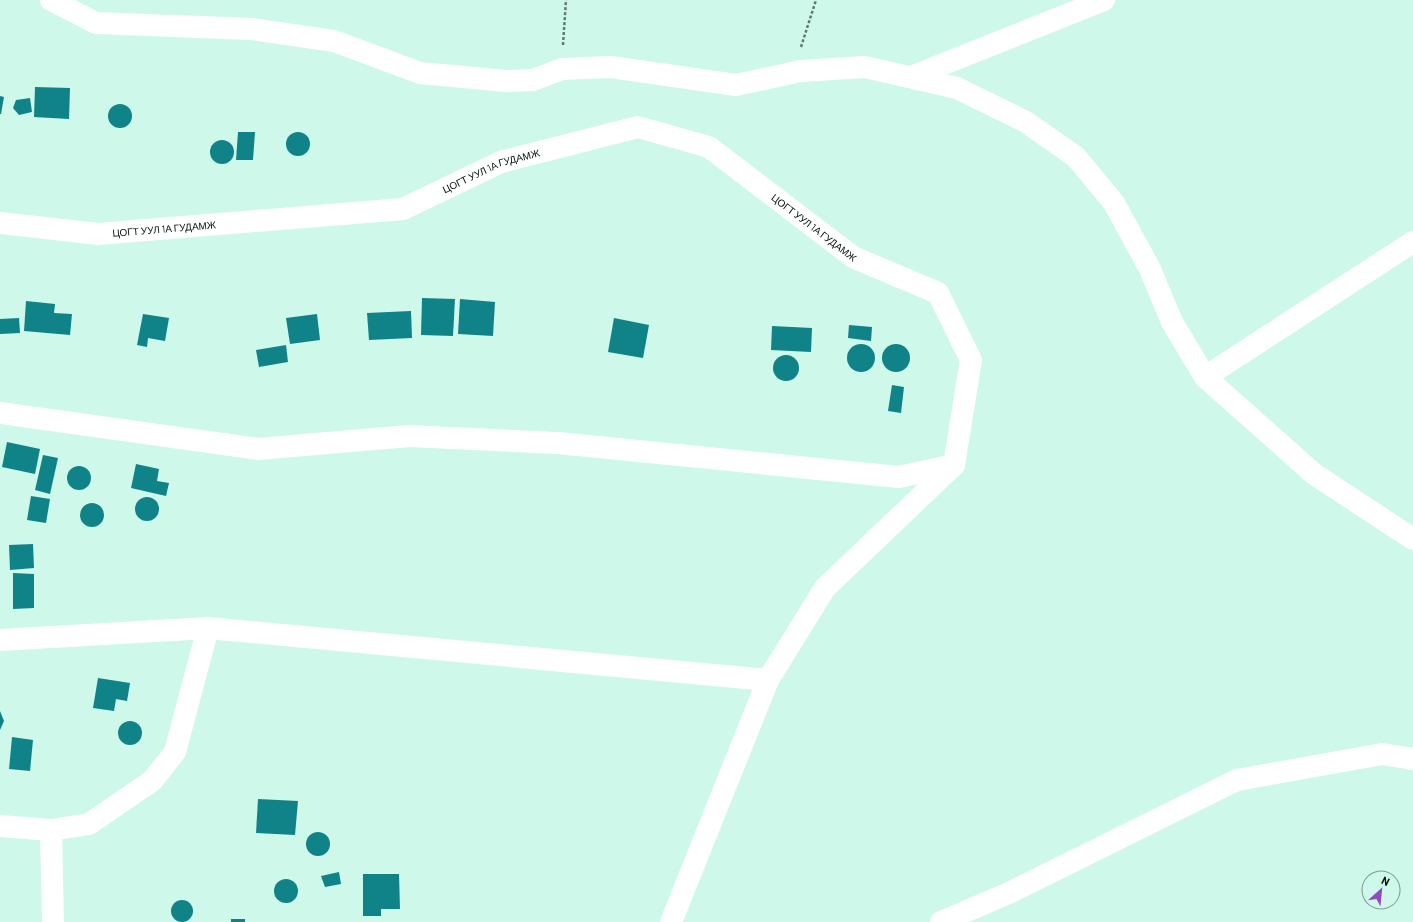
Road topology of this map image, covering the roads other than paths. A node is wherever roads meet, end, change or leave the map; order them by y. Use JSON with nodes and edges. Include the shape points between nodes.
{"nodes":[{"id":1,"x":52,"y":0,"type":"edge"},
{"id":2,"x":1104,"y":0,"type":"edge"},
{"id":3,"x":911,"y":77,"type":"junction"},
{"id":4,"x":0,"y":223,"type":"edge"},
{"id":5,"x":1413,"y":242,"type":"edge"},
{"id":6,"x":1205,"y":377,"type":"junction"},
{"id":7,"x":0,"y":413,"type":"edge"},
{"id":8,"x":954,"y":465,"type":"junction"},
{"id":9,"x":1413,"y":539,"type":"edge"},
{"id":10,"x":208,"y":628,"type":"junction"},
{"id":11,"x":0,"y":640,"type":"edge"},
{"id":12,"x":768,"y":680,"type":"junction"},
{"id":13,"x":1413,"y":759,"type":"edge"},
{"id":14,"x":0,"y":826,"type":"edge"},
{"id":15,"x":51,"y":830,"type":"junction"},
{"id":16,"x":53,"y":922,"type":"edge"},
{"id":17,"x":671,"y":922,"type":"edge"},
{"id":18,"x":941,"y":922,"type":"edge"}],
"edges":[{"from":1,"to":3,"type":"street","via":[[96,23],[251,29],[334,41],[420,73],[506,81],[533,80],[562,69],[611,67],[736,85],[801,71],[866,67]]},
{"from":2,"to":3,"type":"street"},
{"from":3,"to":6,"type":"street","via":[[957,88],[1026,122],[1076,157],[1114,203],[1150,269],[1172,322]]},
{"from":4,"to":8,"type":"street","name":"ЦОГТ УУЛ 1А ГУДАМЖ","via":[[98,234],[403,209],[501,162],[638,127],[709,147],[853,257],[938,293],[971,360]]},
{"from":5,"to":6,"type":"street"},
{"from":6,"to":9,"type":"street","via":[[1314,474]]},
{"from":7,"to":8,"type":"street","via":[[258,449],[409,436],[558,443],[899,477]]},
{"from":8,"to":12,"type":"street","via":[[825,588]]},
{"from":10,"to":11,"type":"street"},
{"from":10,"to":12,"type":"street"},
{"from":10,"to":15,"type":"street","via":[[175,752],[152,781],[89,824]]},
{"from":12,"to":17,"type":"street"},
{"from":13,"to":18,"type":"street","via":[[1382,754],[1237,780],[1009,893]]},
{"from":14,"to":15,"type":"street"},
{"from":15,"to":16,"type":"street"}]}
